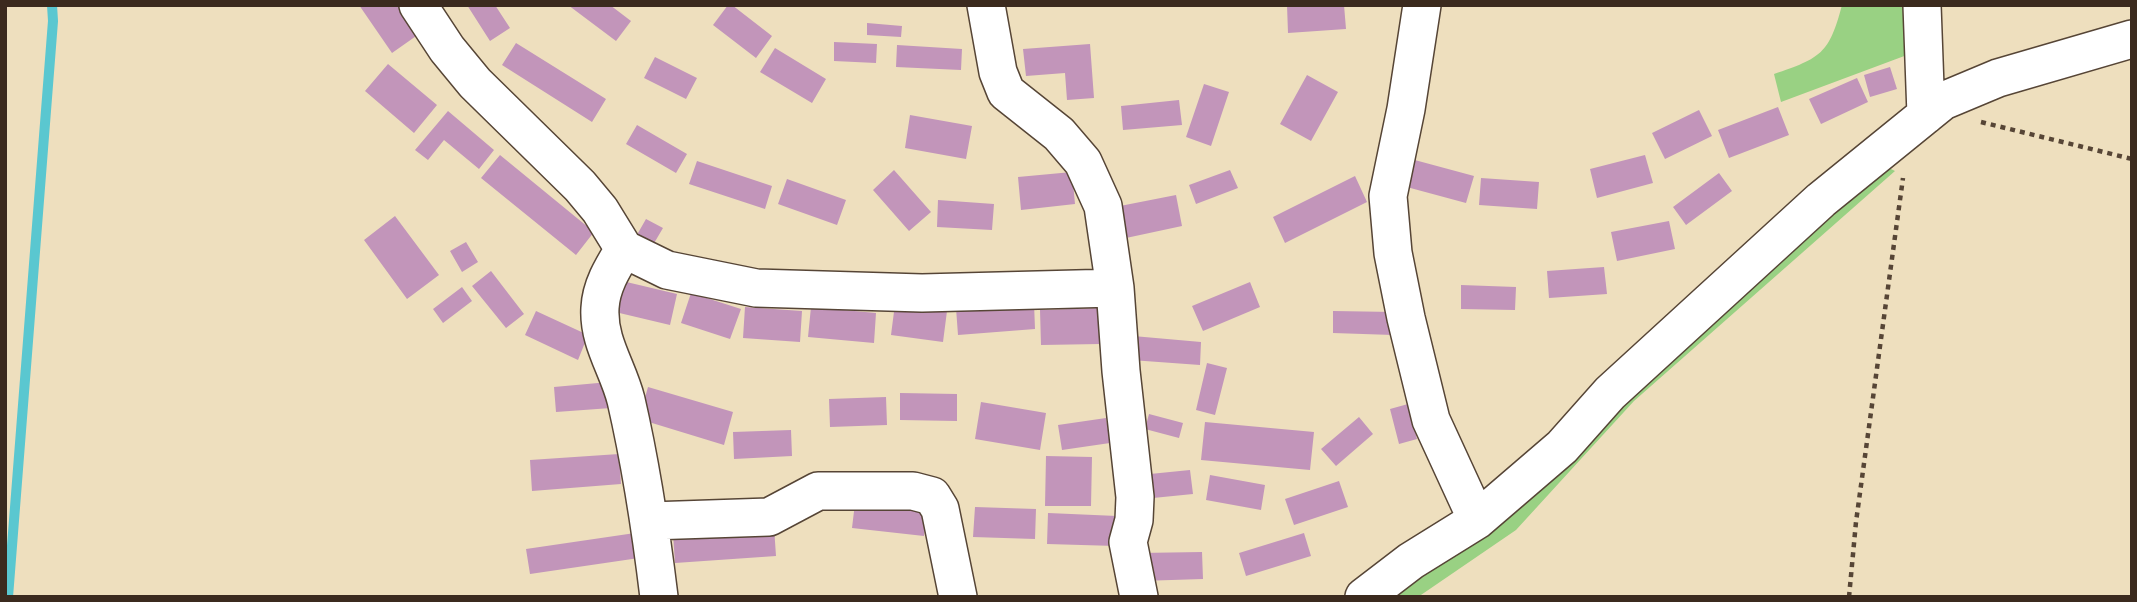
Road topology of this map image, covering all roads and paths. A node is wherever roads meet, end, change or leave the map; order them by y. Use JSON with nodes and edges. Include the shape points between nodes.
{"nodes":[{"id":1,"x":418,"y":5,"type":"edge"},
{"id":2,"x":986,"y":5,"type":"edge"},
{"id":3,"x":1422,"y":5,"type":"edge"},
{"id":4,"x":1922,"y":5,"type":"edge"},
{"id":5,"x":2132,"y":39,"type":"edge"},
{"id":6,"x":1924,"y":116,"type":"junction"},
{"id":7,"x":2132,"y":159,"type":"edge"},
{"id":8,"x":624,"y":249,"type":"junction"},
{"id":9,"x":1115,"y":288,"type":"junction"},
{"id":10,"x":1477,"y":520,"type":"junction"},
{"id":11,"x":650,"y":521,"type":"junction"},
{"id":12,"x":659,"y":597,"type":"edge"},
{"id":13,"x":958,"y":597,"type":"edge"},
{"id":14,"x":1139,"y":597,"type":"edge"},
{"id":15,"x":1364,"y":597,"type":"edge"},
{"id":16,"x":1849,"y":597,"type":"edge"}],
"edges":[{"from":1,"to":8,"type":"street","via":[[475,83],[580,186]]},
{"from":2,"to":9,"type":"street","via":[[1006,92],[1059,134],[1094,183],[1103,206]]},
{"from":3,"to":10,"type":"street","via":[[1388,196],[1392,242],[1431,420]]},
{"from":4,"to":6,"type":"street"},
{"from":5,"to":6,"type":"street","via":[[1998,78]]},
{"from":6,"to":7,"type":"path","via":[[1954,116]]},
{"from":6,"to":10,"type":"street","via":[[1821,200],[1610,393],[1562,447]]},
{"from":6,"to":16,"type":"path","via":[[1905,160]]},
{"from":8,"to":9,"type":"street","via":[[667,270],[755,288],[922,293]]},
{"from":8,"to":11,"type":"street","via":[[608,276],[600,306],[602,337],[625,397]]},
{"from":9,"to":14,"type":"street","via":[[1135,497],[1128,542]]},
{"from":10,"to":15,"type":"street","via":[[1410,561]]},
{"from":11,"to":12,"type":"street"},
{"from":11,"to":13,"type":"street","via":[[769,517],[818,491],[912,491],[932,496],[940,509]]}]}
